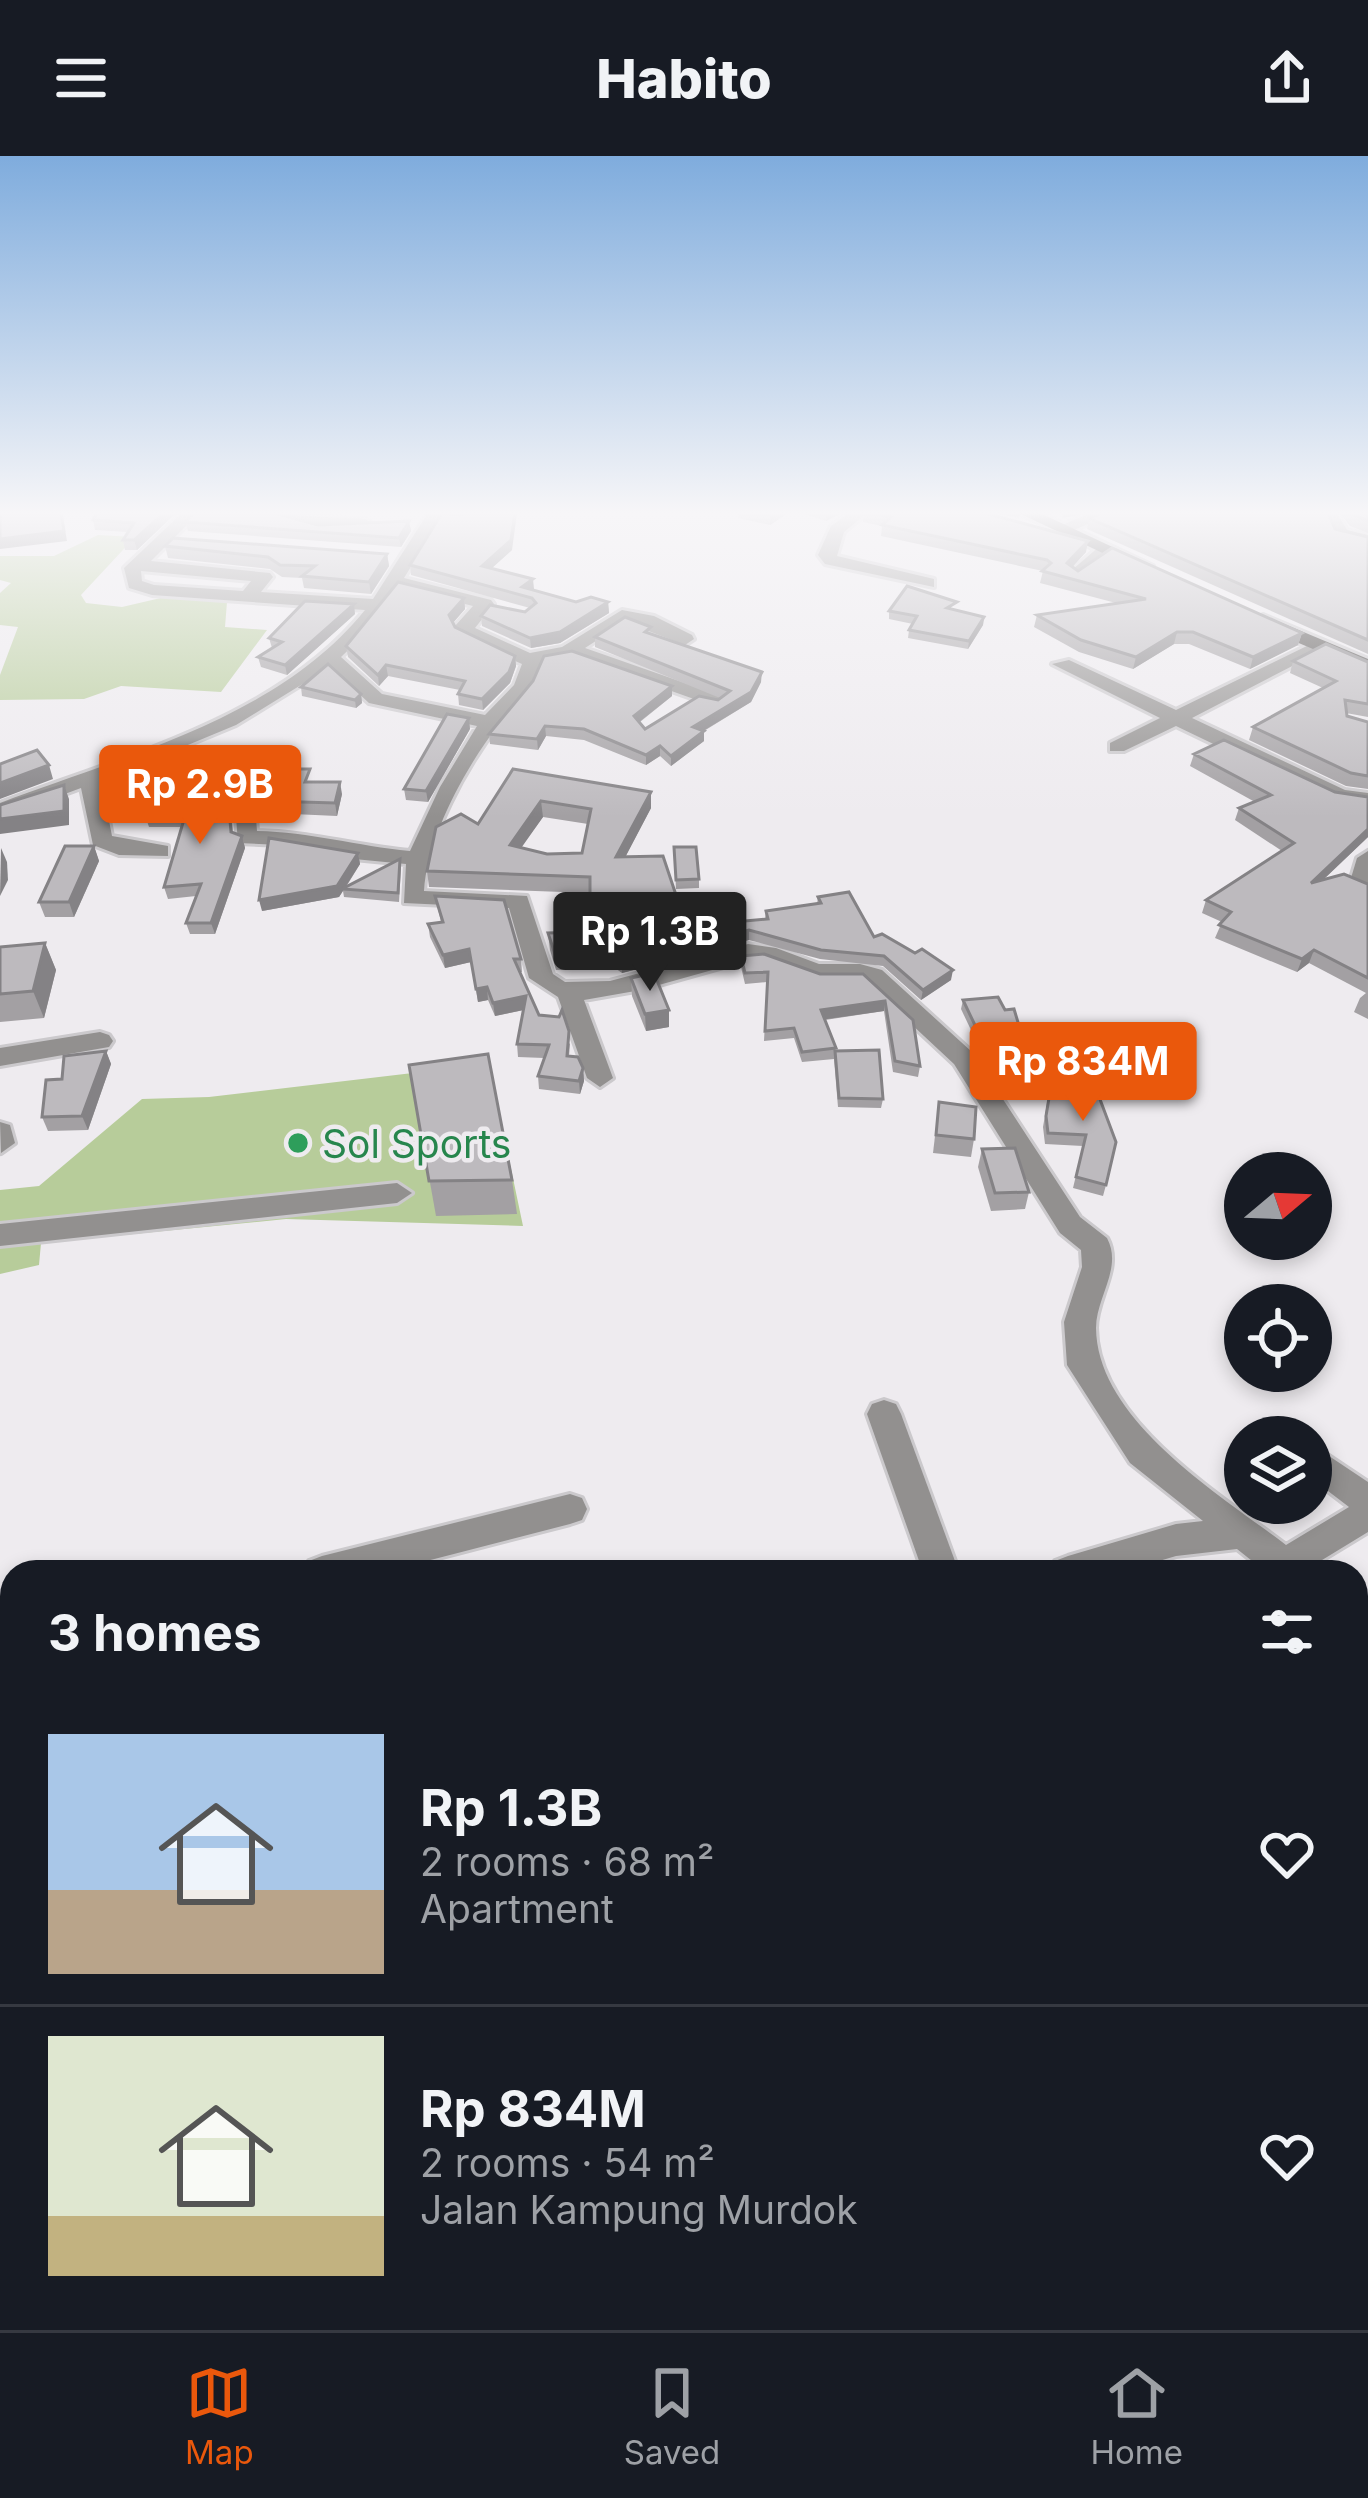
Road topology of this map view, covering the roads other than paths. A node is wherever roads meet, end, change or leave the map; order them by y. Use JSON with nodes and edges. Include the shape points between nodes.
{"nodes":[{"id":1,"x":367,"y":614,"type":"edge"},
{"id":2,"x":480,"y":614,"type":"edge"},
{"id":3,"x":1250,"y":614,"type":"edge"},
{"id":4,"x":685,"y":639,"type":"dead end"},
{"id":5,"x":1322,"y":646,"type":"junction"},
{"id":6,"x":570,"y":649,"type":"junction"},
{"id":7,"x":329,"y":658,"type":"junction"},
{"id":8,"x":530,"y":659,"type":"junction"},
{"id":9,"x":1062,"y":664,"type":"dead end"},
{"id":10,"x":1368,"y":666,"type":"edge"},
{"id":11,"x":697,"y":699,"type":"edge"},
{"id":12,"x":1178,"y":718,"type":"junction"},
{"id":13,"x":490,"y":722,"type":"junction"},
{"id":14,"x":1117,"y":747,"type":"dead end"},
{"id":15,"x":100,"y":771,"type":"junction"},
{"id":16,"x":1368,"y":800,"type":"edge"},
{"id":17,"x":0,"y":811,"type":"edge"},
{"id":18,"x":160,"y":851,"type":"dead end"},
{"id":19,"x":420,"y":859,"type":"junction"},
{"id":20,"x":1368,"y":859,"type":"edge"},
{"id":21,"x":1368,"y":889,"type":"edge"},
{"id":22,"x":569,"y":992,"type":"junction"},
{"id":23,"x":100,"y":1041,"type":"dead end"},
{"id":24,"x":0,"y":1057,"type":"edge"},
{"id":25,"x":600,"y":1078,"type":"dead end"},
{"id":26,"x":0,"y":1132,"type":"edge"},
{"id":27,"x":1,"y":1143,"type":"edge"},
{"id":28,"x":398,"y":1193,"type":"dead end"},
{"id":29,"x":0,"y":1235,"type":"edge"},
{"id":30,"x":884,"y":1414,"type":"dead end"},
{"id":31,"x":1332,"y":1474,"type":"edge"},
{"id":32,"x":1368,"y":1502,"type":"edge"},
{"id":33,"x":570,"y":1510,"type":"dead end"},
{"id":34,"x":1368,"y":1514,"type":"edge"},
{"id":35,"x":1240,"y":1533,"type":"junction"},
{"id":36,"x":370,"y":1560,"type":"edge"},
{"id":37,"x":937,"y":1560,"type":"edge"},
{"id":38,"x":1108,"y":1560,"type":"edge"},
{"id":39,"x":1277,"y":1560,"type":"edge"},
{"id":40,"x":1302,"y":1560,"type":"edge"}],
"edges":[{"from":1,"to":7,"type":"street"},
{"from":2,"to":8,"type":"street","via":[[464,626],[467,632]]},
{"from":3,"to":5,"type":"main road"},
{"from":4,"to":6,"type":"street","via":[[622,616]]},
{"from":5,"to":10,"type":"main road"},
{"from":5,"to":12,"type":"street"},
{"from":6,"to":8,"type":"street"},
{"from":6,"to":11,"type":"street"},
{"from":7,"to":13,"type":"street","via":[[376,699]]},
{"from":7,"to":15,"type":"street","via":[[224,720]]},
{"from":8,"to":13,"type":"street","via":[[528,681]]},
{"from":9,"to":12,"type":"street"},
{"from":12,"to":14,"type":"street"},
{"from":12,"to":16,"type":"street","via":[[1345,798]]},
{"from":13,"to":19,"type":"street"},
{"from":15,"to":17,"type":"street"},
{"from":15,"to":18,"type":"street","via":[[101,840]]},
{"from":15,"to":19,"type":"street","via":[[154,790],[246,798],[246,838],[306,839],[323,849]]},
{"from":19,"to":22,"type":"street","via":[[410,894],[417,900],[519,901],[542,978]]},
{"from":20,"to":21,"type":"street"},
{"from":22,"to":25,"type":"street"},
{"from":22,"to":35,"type":"street","via":[[650,980],[747,952],[770,951],[819,972],[860,968],[873,975],[979,1078],[1070,1225],[1096,1246],[1080,1322],[1083,1365],[1142,1453]]},
{"from":23,"to":24,"type":"street"},
{"from":26,"to":27,"type":"street"},
{"from":28,"to":29,"type":"street"},
{"from":30,"to":37,"type":"street"},
{"from":31,"to":32,"type":"street"},
{"from":33,"to":36,"type":"street"},
{"from":34,"to":40,"type":"street"},
{"from":35,"to":38,"type":"street","via":[[1176,1540]]},
{"from":35,"to":39,"type":"street"}]}
